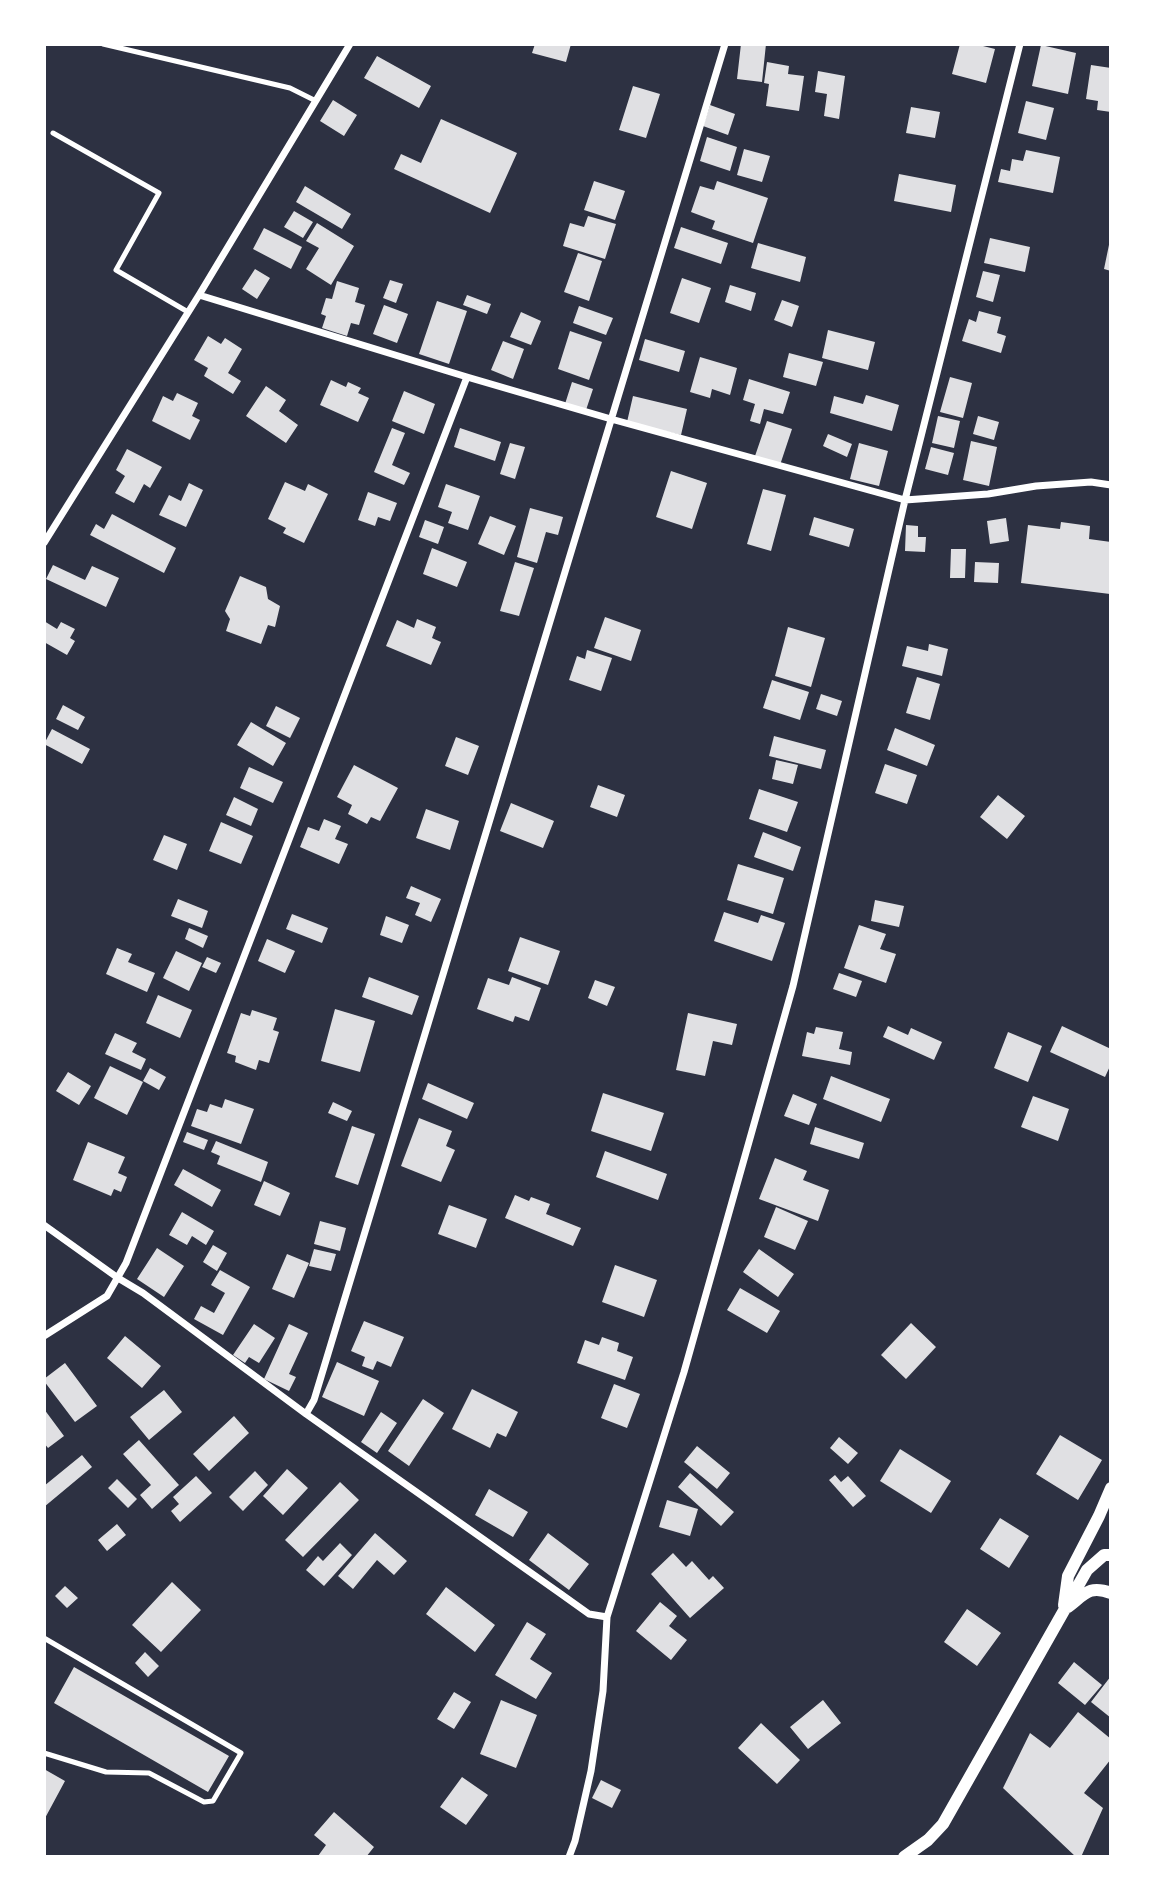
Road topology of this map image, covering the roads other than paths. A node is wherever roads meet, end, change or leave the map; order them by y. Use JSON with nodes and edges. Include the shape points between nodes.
{"nodes":[{"id":1,"x":103,"y":44,"type":"edge"},
{"id":2,"x":350,"y":44,"type":"edge"},
{"id":3,"x":725,"y":44,"type":"edge"},
{"id":4,"x":1020,"y":44,"type":"edge"},
{"id":5,"x":316,"y":102,"type":"junction"},
{"id":6,"x":53,"y":133,"type":"dead end"},
{"id":7,"x":199,"y":295,"type":"junction"},
{"id":8,"x":188,"y":312,"type":"junction"},
{"id":9,"x":467,"y":377,"type":"junction"},
{"id":10,"x":611,"y":419,"type":"junction"},
{"id":11,"x":1111,"y":485,"type":"edge"},
{"id":12,"x":905,"y":500,"type":"junction"},
{"id":13,"x":44,"y":543,"type":"edge"},
{"id":14,"x":44,"y":1225,"type":"edge"},
{"id":15,"x":118,"y":1278,"type":"junction"},
{"id":16,"x":44,"y":1336,"type":"edge"},
{"id":17,"x":306,"y":1415,"type":"junction"},
{"id":18,"x":1111,"y":1488,"type":"edge"},
{"id":19,"x":1111,"y":1555,"type":"edge"},
{"id":20,"x":1111,"y":1593,"type":"edge"},
{"id":21,"x":1063,"y":1612,"type":"junction"},
{"id":22,"x":607,"y":1617,"type":"junction"},
{"id":23,"x":44,"y":1638,"type":"edge"},
{"id":24,"x":44,"y":1753,"type":"edge"},
{"id":25,"x":569,"y":1857,"type":"edge"},
{"id":26,"x":904,"y":1857,"type":"edge"}],
"edges":[{"from":1,"to":5,"type":"lane","via":[[290,89]]},
{"from":2,"to":5,"type":"street"},
{"from":3,"to":10,"type":"street"},
{"from":4,"to":12,"type":"street"},
{"from":5,"to":7,"type":"street"},
{"from":6,"to":8,"type":"lane","via":[[159,193],[116,270]]},
{"from":7,"to":8,"type":"street"},
{"from":7,"to":9,"type":"street"},
{"from":8,"to":13,"type":"street"},
{"from":9,"to":10,"type":"street"},
{"from":9,"to":15,"type":"street"},
{"from":10,"to":12,"type":"street"},
{"from":10,"to":17,"type":"street"},
{"from":11,"to":12,"type":"street","via":[[1036,486]]},
{"from":12,"to":22,"type":"street","via":[[793,986],[684,1372]]},
{"from":14,"to":15,"type":"street"},
{"from":15,"to":16,"type":"street","via":[[107,1296]]},
{"from":15,"to":17,"type":"street"},
{"from":17,"to":22,"type":"street","via":[[589,1614]]},
{"from":18,"to":21,"type":"street","via":[[1068,1576]]},
{"from":19,"to":21,"type":"street","via":[[1104,1555],[1087,1570]]},
{"from":20,"to":21,"type":"street","via":[[1100,1589],[1088,1592]]},
{"from":21,"to":26,"type":"street","via":[[943,1824]]},
{"from":22,"to":25,"type":"street","via":[[603,1691],[591,1771]]},
{"from":23,"to":24,"type":"lane","via":[[241,1753],[213,1801],[204,1802],[149,1773],[106,1772]]}]}
